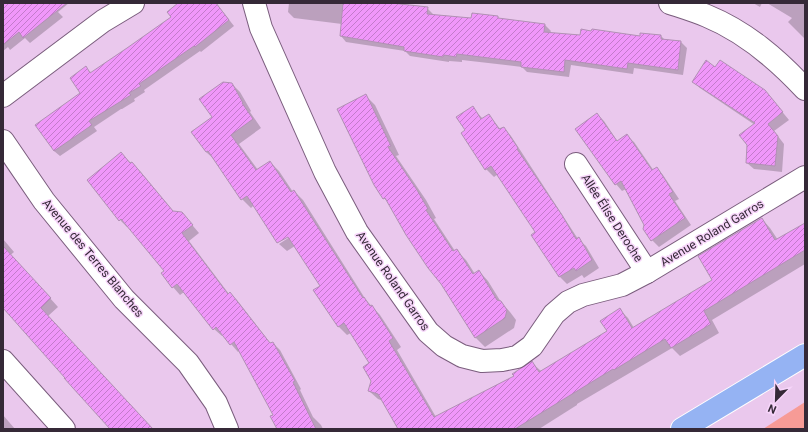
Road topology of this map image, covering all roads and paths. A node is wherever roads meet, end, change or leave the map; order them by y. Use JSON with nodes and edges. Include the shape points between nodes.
{"nodes":[{"id":1,"x":133,"y":3,"type":"edge"},
{"id":2,"x":254,"y":3,"type":"edge"},
{"id":3,"x":670,"y":3,"type":"edge"},
{"id":4,"x":805,"y":89,"type":"edge"},
{"id":5,"x":3,"y":96,"type":"edge"},
{"id":6,"x":3,"y":141,"type":"edge"},
{"id":7,"x":576,"y":164,"type":"dead end"},
{"id":8,"x":805,"y":177,"type":"edge"},
{"id":9,"x":647,"y":272,"type":"junction"},
{"id":10,"x":805,"y":355,"type":"edge"},
{"id":11,"x":3,"y":361,"type":"edge"},
{"id":12,"x":64,"y":429,"type":"edge"},
{"id":13,"x":227,"y":429,"type":"edge"},
{"id":14,"x":682,"y":429,"type":"edge"}],
"edges":[{"from":1,"to":5,"type":"street","via":[[103,21]]},
{"from":2,"to":9,"type":"street","name":"Avenue Roland Garros","via":[[261,28],[325,172],[357,232],[428,332],[444,346],[462,356],[482,361],[517,357],[532,346],[554,314],[568,302],[583,295],[622,285]]},
{"from":3,"to":4,"type":"street","via":[[708,16],[752,40],[786,68]]},
{"from":6,"to":13,"type":"street","name":"Avenue des Terres Blanches","via":[[44,201],[124,299],[188,363],[216,403]]},
{"from":7,"to":9,"type":"street","name":"Allée Élise Deroche"},
{"from":8,"to":9,"type":"street","name":"Avenue Roland Garros"},
{"from":10,"to":14,"type":"main road"},
{"from":11,"to":12,"type":"street"}]}
